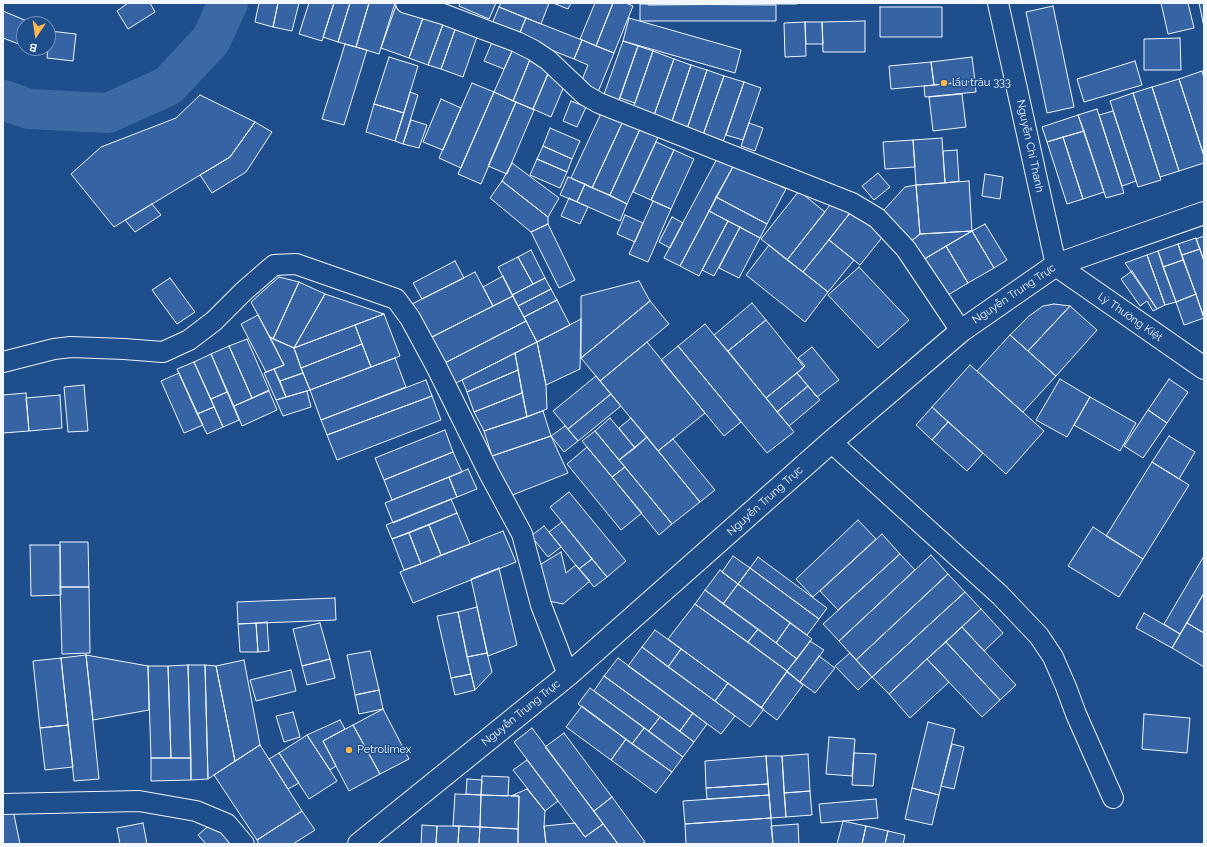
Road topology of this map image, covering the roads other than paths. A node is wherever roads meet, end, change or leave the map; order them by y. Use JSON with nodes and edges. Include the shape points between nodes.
{"nodes":[{"id":1,"x":406,"y":3,"type":"edge"},
{"id":2,"x":998,"y":3,"type":"edge"},
{"id":3,"x":1204,"y":214,"type":"edge"},
{"id":4,"x":1056,"y":265,"type":"junction"},
{"id":5,"x":961,"y":331,"type":"junction"},
{"id":6,"x":3,"y":362,"type":"edge"},
{"id":7,"x":1204,"y":368,"type":"edge"},
{"id":8,"x":831,"y":442,"type":"junction"},
{"id":9,"x":568,"y":675,"type":"junction"},
{"id":10,"x":1113,"y":798,"type":"dead end"},
{"id":11,"x":3,"y":804,"type":"edge"},
{"id":12,"x":244,"y":844,"type":"edge"},
{"id":13,"x":359,"y":844,"type":"edge"}],
"edges":[{"from":1,"to":5,"type":"street","via":[[443,14],[533,50],[548,60],[585,95],[600,103],[852,203],[877,218],[906,249]]},
{"from":2,"to":4,"type":"street","name":"Nguyễn Chí Thanh"},
{"from":3,"to":4,"type":"main road","name":"Nguyễn Trung Trực"},
{"from":4,"to":5,"type":"main road","name":"Nguyễn Trung Trực"},
{"from":4,"to":7,"type":"main road","name":"Lý Thường Kiệt"},
{"from":5,"to":8,"type":"main road","name":"Nguyễn Trung Trực"},
{"from":6,"to":9,"type":"street","via":[[71,347],[162,352],[189,340],[214,321],[274,265],[296,264],[396,299],[410,318],[436,366],[522,534],[541,605]]},
{"from":8,"to":9,"type":"main road","name":"Nguyễn Trung Trực"},
{"from":8,"to":10,"type":"street","via":[[1000,596],[1039,636],[1053,657]]},
{"from":9,"to":13,"type":"main road","name":"Nguyễn Trung Trực"},
{"from":11,"to":12,"type":"street","via":[[139,801],[182,808],[226,824]]}]}
